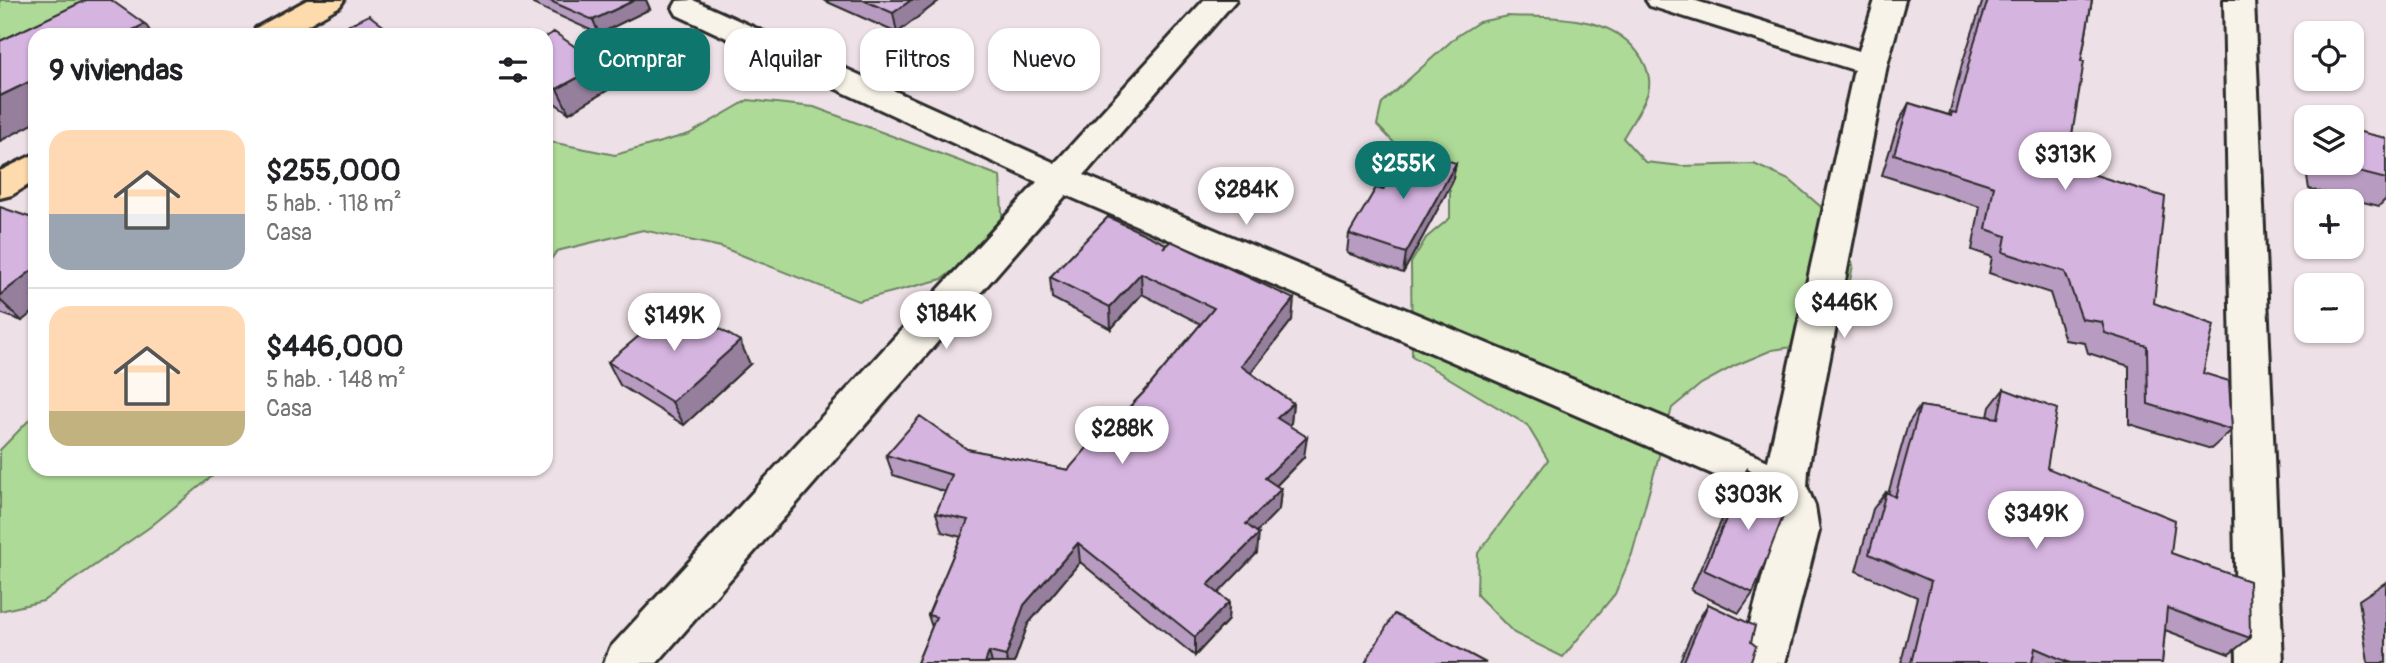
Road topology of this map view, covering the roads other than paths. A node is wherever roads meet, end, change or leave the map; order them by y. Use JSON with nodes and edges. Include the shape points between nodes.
{"nodes":[{"id":1,"x":329,"y":0,"type":"edge"},
{"id":2,"x":1220,"y":0,"type":"edge"},
{"id":3,"x":1661,"y":0,"type":"edge"},
{"id":4,"x":1890,"y":0,"type":"edge"},
{"id":5,"x":2239,"y":0,"type":"edge"},
{"id":6,"x":688,"y":8,"type":"dead end"},
{"id":7,"x":279,"y":28,"type":"edge"},
{"id":8,"x":1871,"y":65,"type":"junction"},
{"id":9,"x":28,"y":170,"type":"edge"},
{"id":10,"x":1060,"y":179,"type":"junction"},
{"id":11,"x":0,"y":186,"type":"edge"},
{"id":12,"x":1786,"y":487,"type":"junction"},
{"id":13,"x":627,"y":663,"type":"edge"},
{"id":14,"x":1762,"y":663,"type":"edge"},
{"id":15,"x":2260,"y":663,"type":"edge"}],
"edges":[{"from":1,"to":7,"type":"main road"},
{"from":2,"to":10,"type":"street"},
{"from":3,"to":8,"type":"street"},
{"from":4,"to":8,"type":"street"},
{"from":5,"to":15,"type":"street"},
{"from":6,"to":10,"type":"street"},
{"from":8,"to":12,"type":"street"},
{"from":9,"to":11,"type":"main road"},
{"from":10,"to":12,"type":"street"},
{"from":10,"to":13,"type":"street"},
{"from":12,"to":14,"type":"street","via":[[1797,531]]}]}
